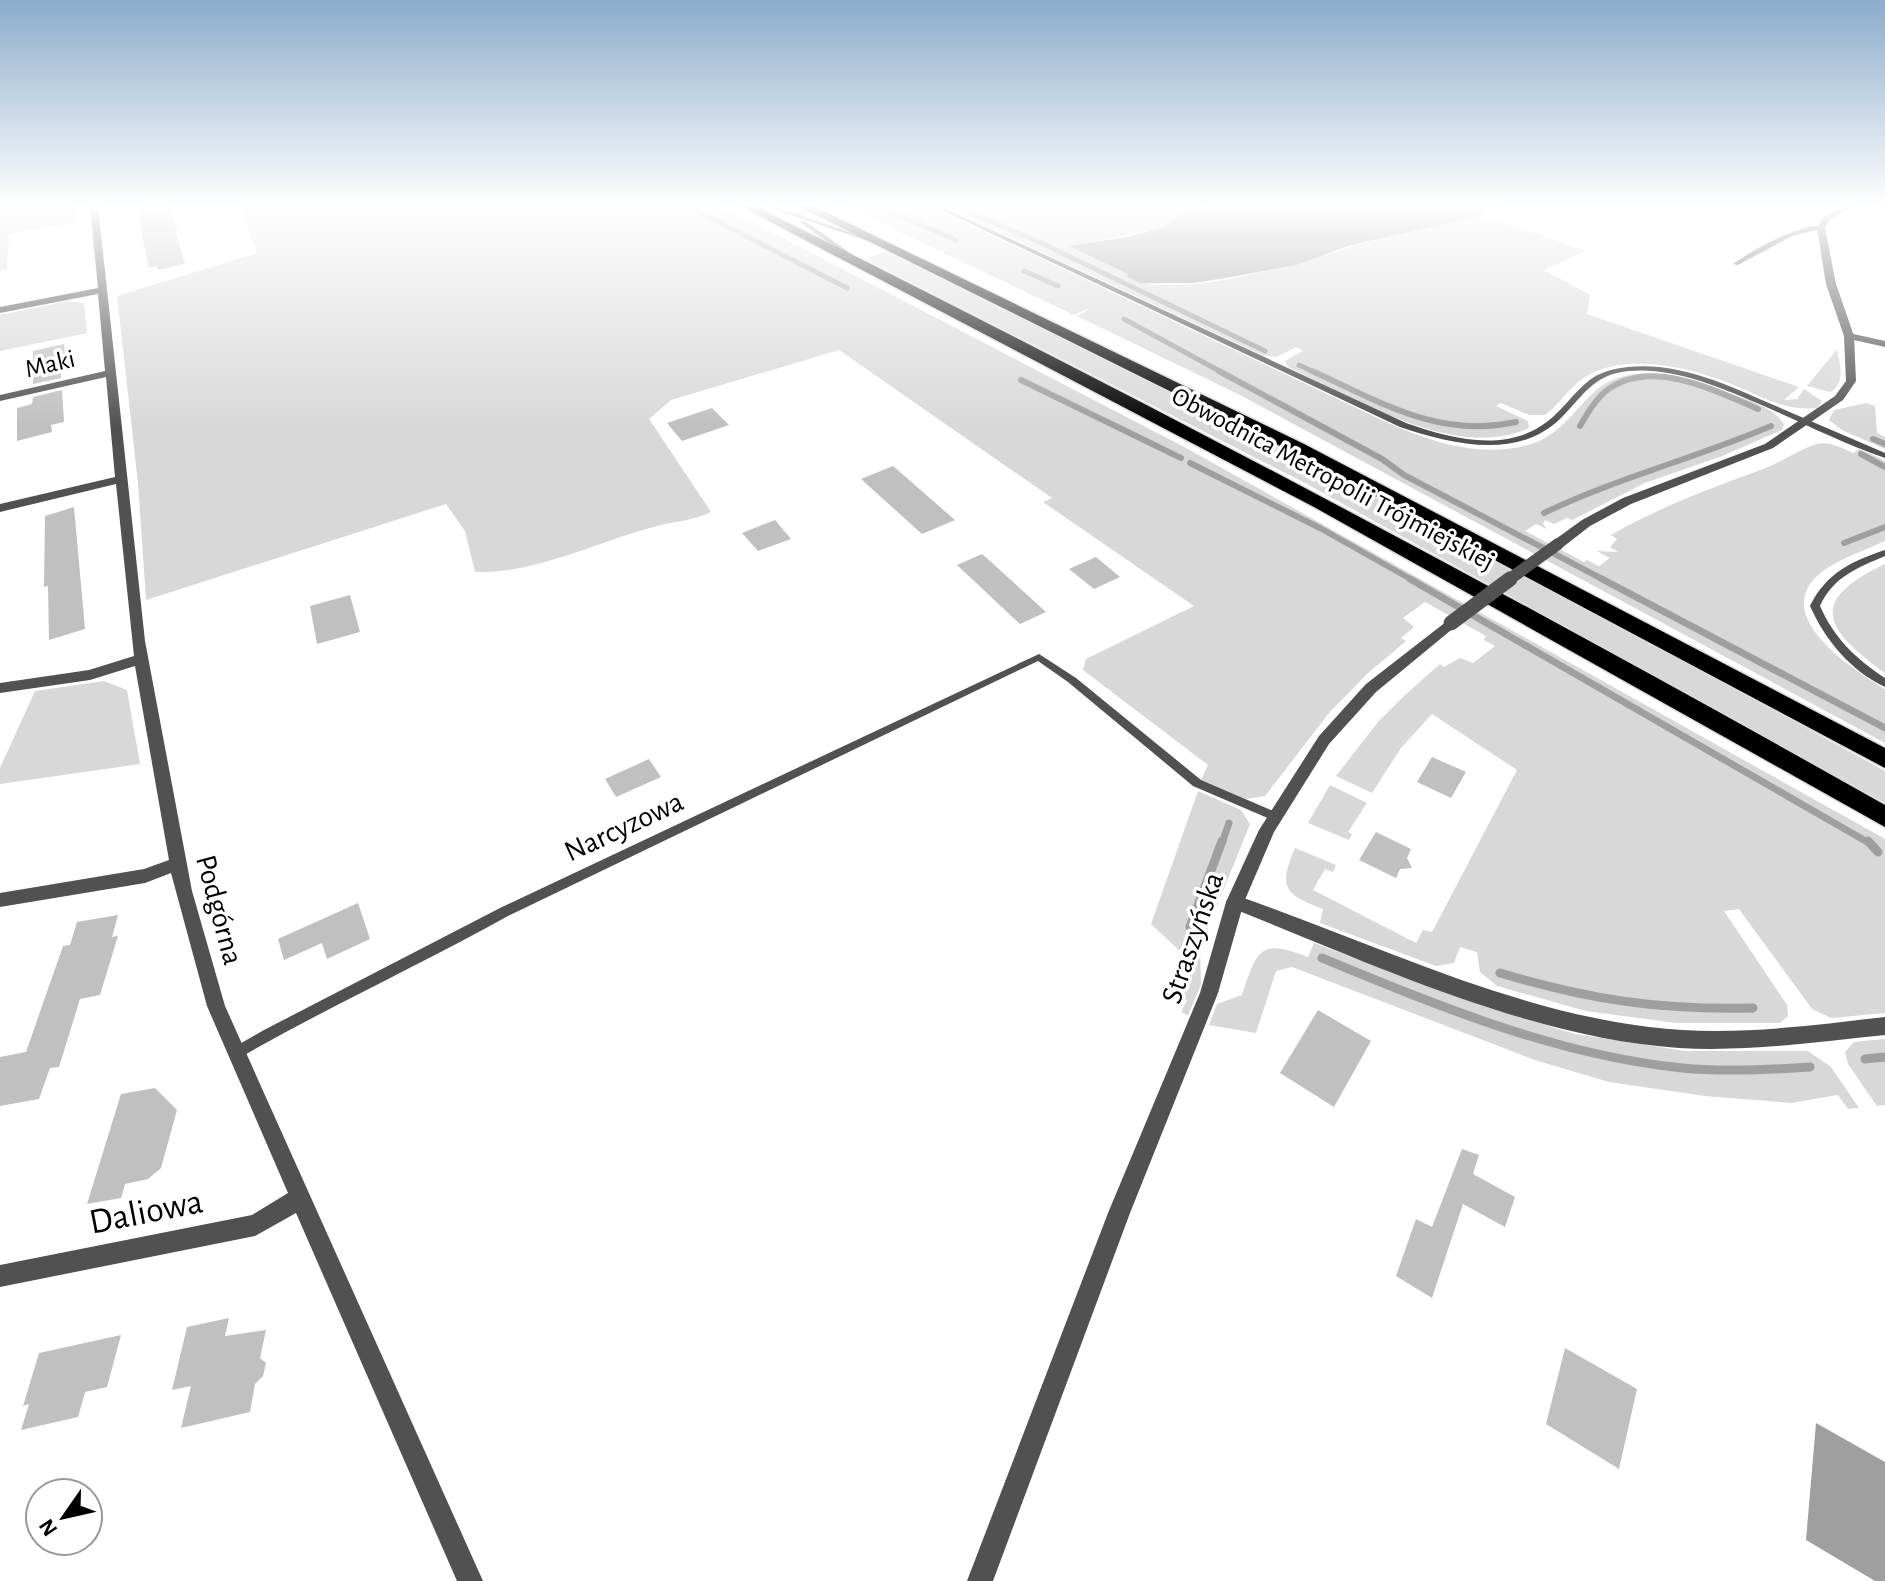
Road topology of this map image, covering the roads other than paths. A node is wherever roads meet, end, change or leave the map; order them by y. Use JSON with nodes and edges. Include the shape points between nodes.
{"nodes":[{"id":1,"x":101,"y":280,"type":"edge"},
{"id":2,"x":895,"y":280,"type":"edge"},
{"id":3,"x":957,"y":280,"type":"edge"},
{"id":4,"x":1093,"y":280,"type":"edge"},
{"id":5,"x":1830,"y":280,"type":"edge"},
{"id":6,"x":102,"y":290,"type":"junction"},
{"id":7,"x":0,"y":310,"type":"edge"},
{"id":8,"x":1849,"y":336,"type":"junction"},
{"id":9,"x":1885,"y":344,"type":"edge"},
{"id":10,"x":110,"y":373,"type":"junction"},
{"id":11,"x":0,"y":398,"type":"edge"},
{"id":12,"x":1806,"y":421,"type":"junction"},
{"id":13,"x":1885,"y":456,"type":"edge"},
{"id":14,"x":121,"y":479,"type":"junction"},
{"id":15,"x":0,"y":508,"type":"edge"},
{"id":16,"x":1885,"y":553,"type":"edge"},
{"id":17,"x":141,"y":659,"type":"junction"},
{"id":18,"x":1885,"y":683,"type":"edge"},
{"id":19,"x":0,"y":688,"type":"edge"},
{"id":20,"x":1885,"y":759,"type":"edge"},
{"id":21,"x":1274,"y":816,"type":"junction"},
{"id":22,"x":1885,"y":817,"type":"edge"},
{"id":23,"x":177,"y":864,"type":"junction"},
{"id":24,"x":0,"y":900,"type":"edge"},
{"id":25,"x":1235,"y":902,"type":"junction"},
{"id":26,"x":1885,"y":1026,"type":"edge"},
{"id":27,"x":236,"y":1053,"type":"junction"},
{"id":28,"x":299,"y":1199,"type":"junction"},
{"id":29,"x":0,"y":1276,"type":"edge"},
{"id":30,"x":470,"y":1581,"type":"edge"},
{"id":31,"x":980,"y":1581,"type":"edge"}],
"edges":[{"from":1,"to":6,"type":"street","name":"Podgórna"},
{"from":2,"to":22,"type":"highway","name":"Obwodnica Metropolii Trójmiejskiej","via":[[1375,531]]},
{"from":3,"to":20,"type":"highway","name":"Obwodnica Metropolii Trójmiejskiej","via":[[1312,455]]},
{"from":4,"to":12,"type":"lane","via":[[1437,437],[1473,443],[1521,439],[1540,432],[1594,379],[1625,370],[1696,377]]},
{"from":5,"to":8,"type":"street"},
{"from":6,"to":7,"type":"street"},
{"from":6,"to":10,"type":"street","name":"Podgórna"},
{"from":8,"to":9,"type":"street"},
{"from":8,"to":12,"type":"street","name":"Straszyńska","via":[[1851,381],[1839,398]]},
{"from":10,"to":11,"type":"street","name":"Maki"},
{"from":10,"to":14,"type":"street","name":"Podgórna"},
{"from":12,"to":13,"type":"lane"},
{"from":12,"to":21,"type":"street","name":"Straszyńska","bridge":true,"via":[[1769,446],[1679,478],[1586,523],[1451,623],[1371,688],[1324,740]]},
{"from":14,"to":15,"type":"street"},
{"from":14,"to":17,"type":"street","name":"Podgórna"},
{"from":16,"to":18,"type":"lane","via":[[1838,574],[1821,588],[1815,606],[1823,628],[1841,649]]},
{"from":17,"to":19,"type":"street","via":[[90,675]]},
{"from":17,"to":23,"type":"street","name":"Podgórna"},
{"from":21,"to":25,"type":"street","name":"Straszyńska"},
{"from":21,"to":27,"type":"lane","name":"Narcyzowa","via":[[1197,783],[1039,657],[504,912]]},
{"from":23,"to":24,"type":"street","via":[[145,876]]},
{"from":23,"to":27,"type":"street","name":"Podgórna","via":[[216,1006]]},
{"from":25,"to":26,"type":"street","via":[[1535,1011],[1648,1036],[1707,1040]]},
{"from":25,"to":31,"type":"street","name":"Straszyńska","via":[[1209,993],[1119,1213]]},
{"from":27,"to":28,"type":"street","name":"Podgórna"},
{"from":28,"to":29,"type":"street","name":"Daliowa","via":[[255,1225]]},
{"from":28,"to":30,"type":"street","name":"Podgórna"}]}
